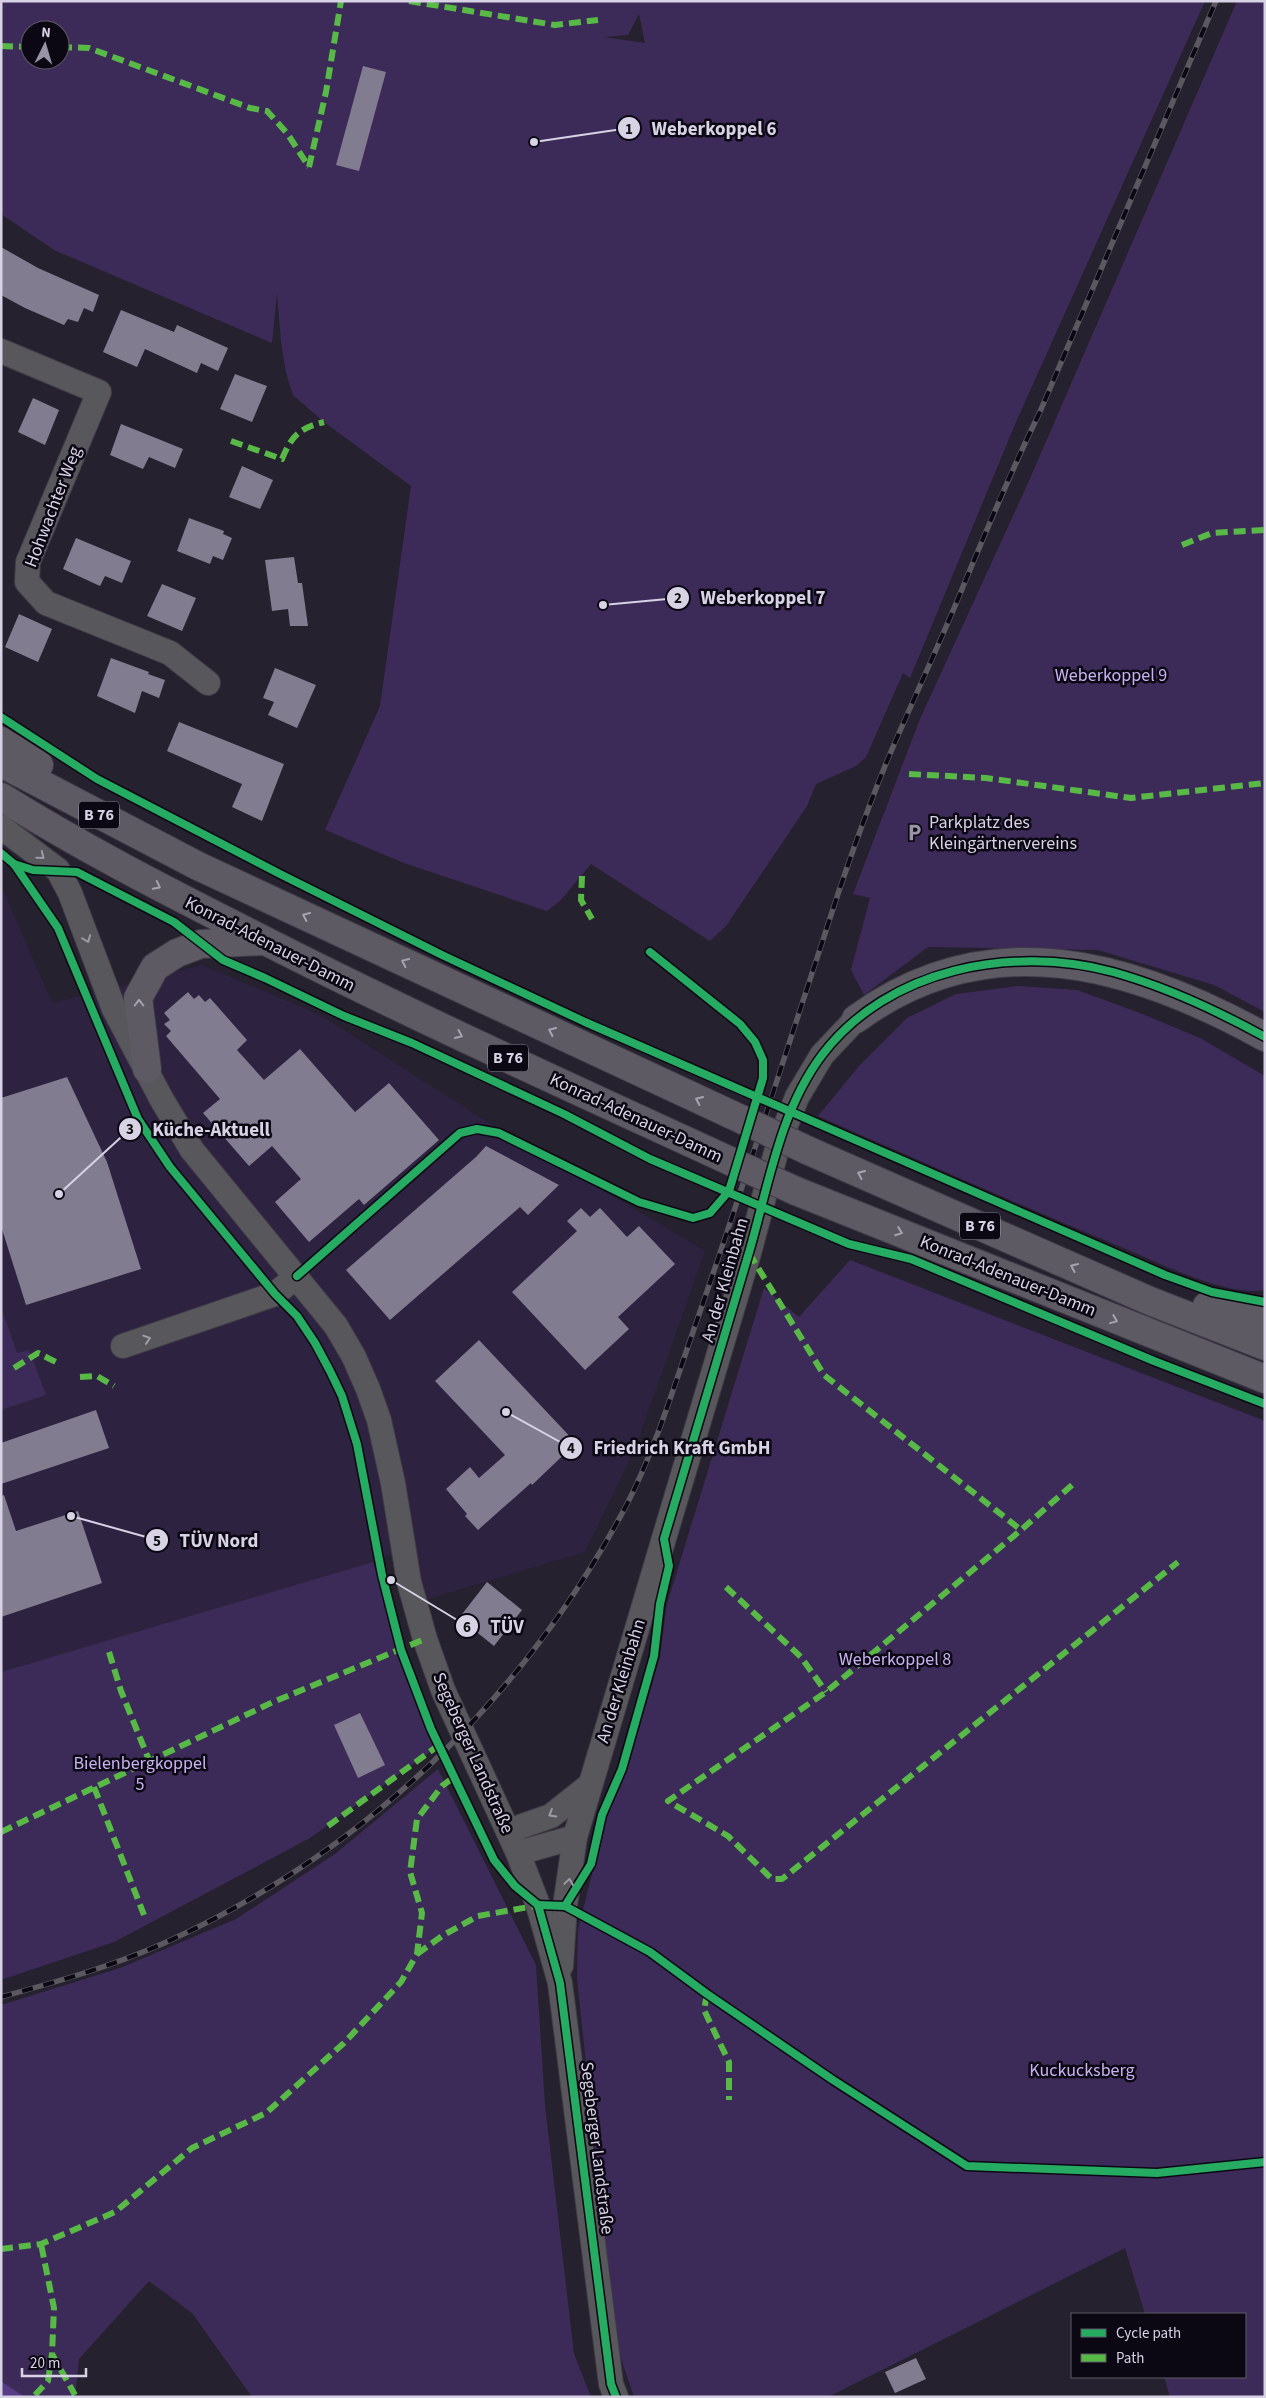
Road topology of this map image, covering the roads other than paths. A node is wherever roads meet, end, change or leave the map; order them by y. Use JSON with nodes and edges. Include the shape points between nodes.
{"nodes":[{"id":1,"x":1,"y":351,"type":"edge"},
{"id":2,"x":208,"y":683,"type":"dead end"},
{"id":3,"x":1,"y":741,"type":"edge"},
{"id":4,"x":1,"y":763,"type":"edge"},
{"id":5,"x":1,"y":796,"type":"edge"},
{"id":6,"x":1,"y":820,"type":"edge"},
{"id":7,"x":1,"y":827,"type":"edge"},
{"id":8,"x":114,"y":864,"type":"junction"},
{"id":9,"x":198,"y":866,"type":"junction"},
{"id":10,"x":264,"y":941,"type":"junction"},
{"id":11,"x":856,"y":1019,"type":"joint"},
{"id":12,"x":1265,"y":1037,"type":"edge"},
{"id":13,"x":147,"y":1069,"type":"junction"},
{"id":14,"x":297,"y":1276,"type":"junction"},
{"id":15,"x":1150,"y":1301,"type":"junction"},
{"id":16,"x":1265,"y":1320,"type":"edge"},
{"id":17,"x":124,"y":1346,"type":"dead end"},
{"id":18,"x":1265,"y":1346,"type":"edge"},
{"id":19,"x":1265,"y":1380,"type":"edge"},
{"id":20,"x":590,"y":1786,"type":"junction"},
{"id":21,"x":508,"y":1831,"type":"junction"},
{"id":22,"x":575,"y":1837,"type":"junction"},
{"id":23,"x":518,"y":1853,"type":"junction"},
{"id":24,"x":560,"y":1983,"type":"junction"},
{"id":25,"x":616,"y":2397,"type":"edge"}],
"edges":[{"from":1,"to":2,"type":"street","name":"Hohwachter Weg","via":[[99,392],[28,562],[27,582],[46,603],[170,653]]},
{"from":3,"to":9,"type":"highway","number":"B 76","via":[[31,761],[143,821]]},
{"from":4,"to":9,"type":"highway","name":"Konrad-Adenauer-Damm","number":"B 76"},
{"from":5,"to":8,"type":"highway","name":"Konrad-Adenauer-Damm","number":"B 76"},
{"from":6,"to":8,"type":"highway","number":"B 76"},
{"from":7,"to":13,"type":"street","name":"Segeberger Landstraße","one_way":true,"via":[[58,870],[70,893],[114,1009]]},
{"from":8,"to":10,"type":"highway","name":"Konrad-Adenauer-Damm","number":"B 76","one_way":true},
{"from":15,"to":9,"type":"highway","name":"Konrad-Adenauer-Damm","number":"B 76","one_way":true,"bridge":true,"via":[[809,1151]]},
{"from":13,"to":10,"type":"highway","one_way":true,"via":[[138,998],[155,967],[176,953],[201,944]]},
{"from":10,"to":19,"type":"highway","name":"Konrad-Adenauer-Damm","number":"B 76","one_way":true,"bridge":true,"via":[[414,1016],[796,1191]]},
{"from":11,"to":12,"type":"highway","via":[[893,994],[940,975],[1004,963],[1039,963],[1077,965],[1144,982],[1192,1000]]},
{"from":11,"to":20,"type":"street","name":"An der Kleinbahn","via":[[822,1055],[797,1097],[778,1146]]},
{"from":13,"to":14,"type":"street","name":"Segeberger Landstraße","via":[[192,1150]]},
{"from":17,"to":14,"type":"street","one_way":true,"via":[[275,1294]]},
{"from":14,"to":21,"type":"street","name":"Segeberger Landstraße","via":[[336,1326],[368,1389],[384,1441],[410,1582],[425,1640],[443,1690]]},
{"from":15,"to":16,"type":"highway","number":"B 76","via":[[1208,1306]]},
{"from":15,"to":18,"type":"highway","name":"Konrad-Adenauer-Damm","number":"B 76"},
{"from":20,"to":21,"type":"street","one_way":true,"via":[[551,1816]]},
{"from":20,"to":22,"type":"street","name":"An der Kleinbahn"},
{"from":21,"to":23,"type":"street","name":"Segeberger Landstraße"},
{"from":22,"to":23,"type":"street"},
{"from":24,"to":22,"type":"street","name":"An der Kleinbahn","one_way":true},
{"from":23,"to":24,"type":"street","name":"Segeberger Landstraße","via":[[538,1906]]},
{"from":24,"to":25,"type":"street","name":"Segeberger Landstraße","via":[[611,2384]]}]}
